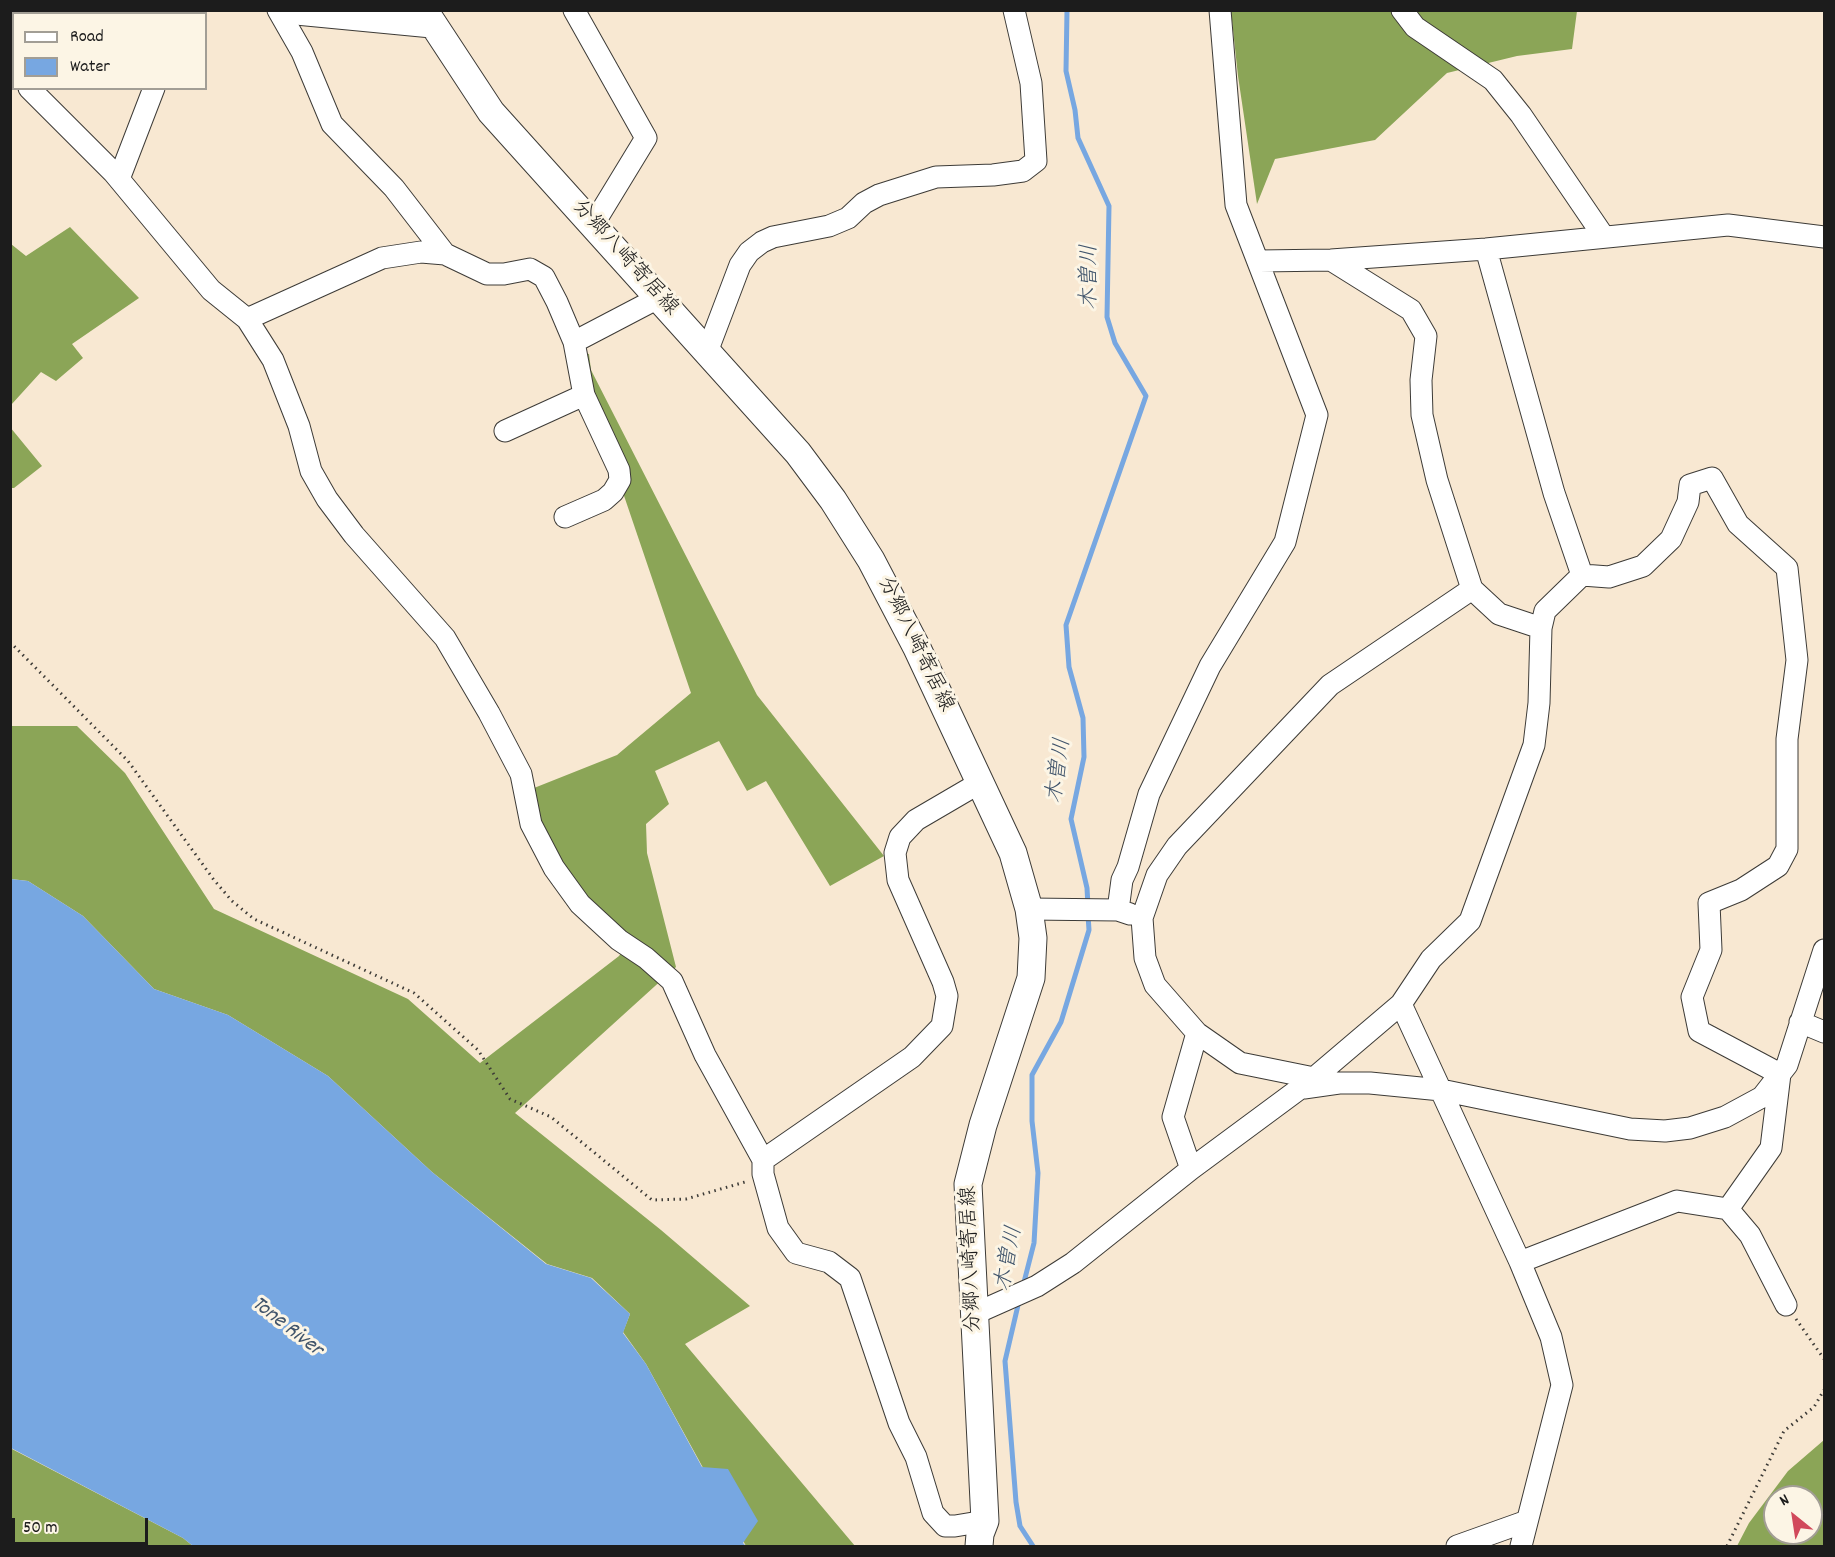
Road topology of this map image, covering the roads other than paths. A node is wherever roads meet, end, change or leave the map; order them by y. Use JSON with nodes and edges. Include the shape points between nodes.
{"nodes":[{"id":1,"x":278,"y":10,"type":"edge"},
{"id":2,"x":286,"y":10,"type":"edge"},
{"id":3,"x":574,"y":10,"type":"edge"},
{"id":4,"x":1014,"y":10,"type":"edge"},
{"id":5,"x":1220,"y":10,"type":"edge"},
{"id":6,"x":1402,"y":10,"type":"edge"},
{"id":7,"x":428,"y":17,"type":"edge"},
{"id":8,"x":31,"y":90,"type":"edge"},
{"id":9,"x":153,"y":90,"type":"edge"},
{"id":10,"x":119,"y":179,"type":"junction"},
{"id":11,"x":592,"y":225,"type":"junction"},
{"id":12,"x":1604,"y":237,"type":"junction"},
{"id":13,"x":1824,"y":237,"type":"edge"},
{"id":14,"x":1486,"y":249,"type":"junction"},
{"id":15,"x":445,"y":254,"type":"junction"},
{"id":16,"x":1331,"y":260,"type":"junction"},
{"id":17,"x":1259,"y":261,"type":"junction"},
{"id":18,"x":660,"y":297,"type":"junction"},
{"id":19,"x":247,"y":319,"type":"junction"},
{"id":20,"x":574,"y":342,"type":"junction"},
{"id":21,"x":707,"y":352,"type":"junction"},
{"id":22,"x":584,"y":395,"type":"junction"},
{"id":23,"x":505,"y":431,"type":"dead end"},
{"id":24,"x":565,"y":517,"type":"dead end"},
{"id":25,"x":1582,"y":575,"type":"junction"},
{"id":26,"x":1472,"y":589,"type":"junction"},
{"id":27,"x":1540,"y":628,"type":"junction"},
{"id":28,"x":981,"y":782,"type":"junction"},
{"id":29,"x":1029,"y":909,"type":"junction"},
{"id":30,"x":1111,"y":910,"type":"junction"},
{"id":31,"x":1142,"y":918,"type":"junction"},
{"id":32,"x":1824,"y":950,"type":"edge"},
{"id":33,"x":1401,"y":1004,"type":"junction"},
{"id":34,"x":1800,"y":1022,"type":"junction"},
{"id":35,"x":1824,"y":1032,"type":"edge"},
{"id":36,"x":1197,"y":1033,"type":"junction"},
{"id":37,"x":1780,"y":1074,"type":"junction"},
{"id":38,"x":1306,"y":1084,"type":"junction"},
{"id":39,"x":1441,"y":1090,"type":"junction"},
{"id":40,"x":763,"y":1167,"type":"junction"},
{"id":41,"x":1191,"y":1169,"type":"junction"},
{"id":42,"x":1728,"y":1209,"type":"junction"},
{"id":43,"x":1520,"y":1262,"type":"junction"},
{"id":44,"x":1786,"y":1305,"type":"road end"},
{"id":45,"x":974,"y":1314,"type":"junction"},
{"id":46,"x":985,"y":1521,"type":"junction"},
{"id":47,"x":1527,"y":1521,"type":"junction"},
{"id":48,"x":979,"y":1546,"type":"edge"},
{"id":49,"x":994,"y":1546,"type":"edge"},
{"id":50,"x":1457,"y":1546,"type":"edge"},
{"id":51,"x":1521,"y":1546,"type":"edge"}],
"edges":[{"from":1,"to":15,"type":"street","via":[[302,52],[332,124],[394,188]]},
{"from":2,"to":7,"type":"main road","name":"分郷八崎寄居線"},
{"from":3,"to":11,"type":"street","via":[[646,138]]},
{"from":4,"to":21,"type":"street","via":[[1031,83],[1036,161],[1023,171],[936,177],[879,195],[848,218],[829,226],[762,242],[740,265]]},
{"from":5,"to":17,"type":"street","via":[[1236,206]]},
{"from":6,"to":12,"type":"street","via":[[1414,27],[1493,80]]},
{"from":7,"to":11,"type":"main road","name":"分郷八崎寄居線","via":[[491,112]]},
{"from":8,"to":10,"type":"street"},
{"from":9,"to":10,"type":"street"},
{"from":10,"to":19,"type":"street","via":[[211,290]]},
{"from":11,"to":18,"type":"main road","name":"分郷八崎寄居線"},
{"from":12,"to":13,"type":"street","via":[[1728,225]]},
{"from":12,"to":14,"type":"street"},
{"from":14,"to":16,"type":"street"},
{"from":14,"to":25,"type":"street","via":[[1554,493]]},
{"from":15,"to":19,"type":"street","via":[[422,252],[382,258]]},
{"from":15,"to":20,"type":"street","via":[[487,274],[530,269],[544,277]]},
{"from":16,"to":17,"type":"street"},
{"from":16,"to":26,"type":"street","via":[[1411,310],[1426,336],[1422,415],[1437,480]]},
{"from":17,"to":30,"type":"street","via":[[1317,415],[1285,542],[1210,666],[1149,794]]},
{"from":18,"to":20,"type":"street"},
{"from":18,"to":21,"type":"main road","name":"分郷八崎寄居線"},
{"from":19,"to":40,"type":"street","via":[[273,360],[299,426],[311,471],[327,499],[354,536],[445,638],[521,774],[531,824],[560,877],[595,918],[672,981]]},
{"from":20,"to":22,"type":"street"},
{"from":21,"to":28,"type":"main road","name":"分郷八崎寄居線","via":[[798,453],[872,560]]},
{"from":22,"to":23,"type":"street"},
{"from":22,"to":24,"type":"street","via":[[620,480],[604,500]]},
{"from":25,"to":27,"type":"street","via":[[1545,612]]},
{"from":25,"to":37,"type":"street","via":[[1609,577],[1643,566],[1671,538],[1688,502],[1690,485],[1712,478],[1738,524],[1787,568],[1797,660],[1787,740],[1787,849],[1778,866],[1741,890],[1710,903],[1711,950],[1692,997],[1699,1031]]},
{"from":26,"to":27,"type":"street","via":[[1499,614]]},
{"from":26,"to":31,"type":"street","via":[[1330,686],[1177,846],[1157,875]]},
{"from":27,"to":33,"type":"street","via":[[1534,745],[1470,921],[1431,959]]},
{"from":28,"to":29,"type":"main road","name":"分郷八崎寄居線","via":[[1013,853]]},
{"from":28,"to":40,"type":"street","via":[[916,820],[900,837],[895,853],[898,880],[943,982],[946,996],[942,1026],[912,1057]]},
{"from":29,"to":30,"type":"street"},
{"from":29,"to":45,"type":"main road","name":"分郷八崎寄居線","via":[[1033,938],[1031,978],[968,1184]]},
{"from":30,"to":31,"type":"street"},
{"from":31,"to":36,"type":"street","via":[[1145,958],[1155,985]]},
{"from":32,"to":34,"type":"street"},
{"from":33,"to":38,"type":"street"},
{"from":33,"to":39,"type":"street"},
{"from":34,"to":35,"type":"street"},
{"from":34,"to":37,"type":"street"},
{"from":36,"to":38,"type":"street","via":[[1240,1063]]},
{"from":36,"to":41,"type":"street","via":[[1173,1117]]},
{"from":37,"to":39,"type":"street","via":[[1762,1097],[1725,1117],[1665,1131],[1630,1129]]},
{"from":37,"to":42,"type":"street","via":[[1771,1148]]},
{"from":38,"to":39,"type":"street","via":[[1370,1083]]},
{"from":38,"to":41,"type":"street"},
{"from":39,"to":43,"type":"street"},
{"from":40,"to":46,"type":"street","via":[[778,1228],[796,1253],[829,1262],[850,1278],[933,1514],[945,1526]]},
{"from":41,"to":45,"type":"street","via":[[1073,1263],[1037,1286]]},
{"from":42,"to":43,"type":"street","via":[[1677,1201]]},
{"from":42,"to":44,"type":"street","via":[[1750,1235]]},
{"from":43,"to":47,"type":"street","via":[[1551,1337],[1562,1385]]},
{"from":45,"to":46,"type":"main road","name":"分郷八崎寄居線"},
{"from":46,"to":48,"type":"main road","name":"分郷八崎寄居線"},
{"from":46,"to":49,"type":"main road"},
{"from":47,"to":50,"type":"street"},
{"from":47,"to":51,"type":"street"}]}
